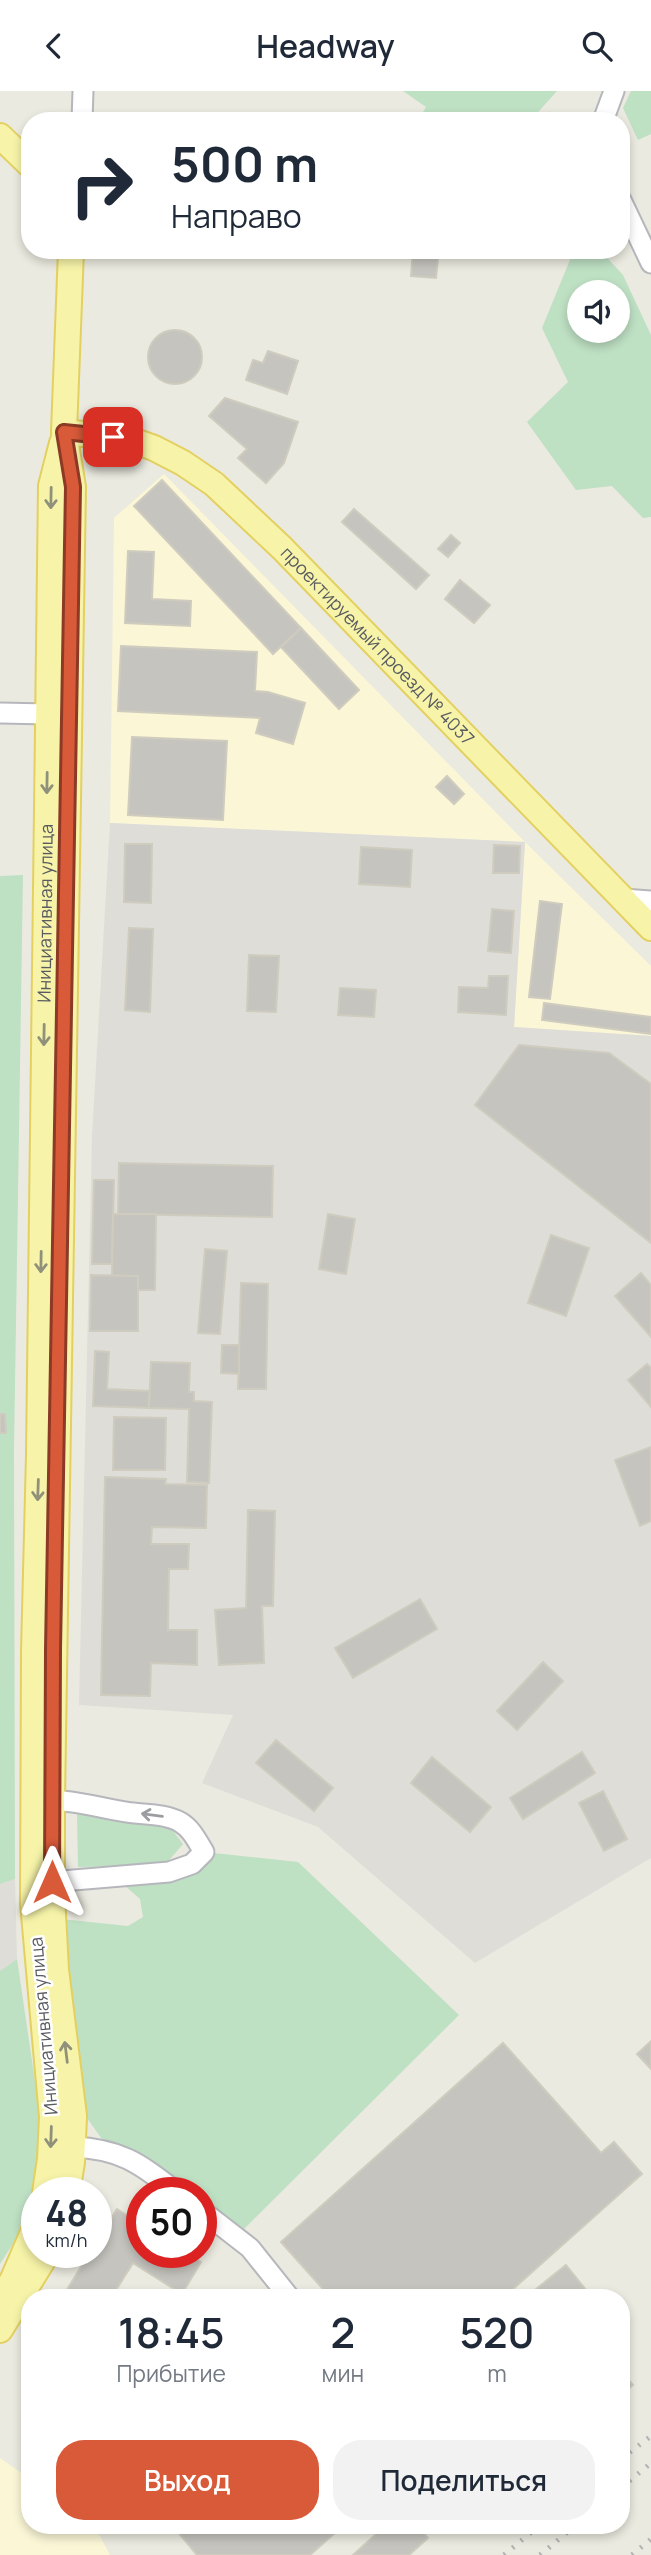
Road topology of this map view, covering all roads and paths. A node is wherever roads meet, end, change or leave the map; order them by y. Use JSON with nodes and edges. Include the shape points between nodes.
{"nodes":[{"id":1,"x":83,"y":91,"type":"edge"},
{"id":2,"x":614,"y":91,"type":"edge"},
{"id":3,"x":82,"y":112,"type":"edge"},
{"id":4,"x":606,"y":112,"type":"edge"},
{"id":5,"x":0,"y":136,"type":"edge"},
{"id":6,"x":21,"y":156,"type":"edge"},
{"id":7,"x":630,"y":220,"type":"edge"},
{"id":8,"x":71,"y":259,"type":"edge"},
{"id":9,"x":651,"y":263,"type":"edge"},
{"id":10,"x":64,"y":432,"type":"junction"},
{"id":11,"x":0,"y":713,"type":"edge"},
{"id":12,"x":48,"y":714,"type":"junction"},
{"id":13,"x":623,"y":899,"type":"junction"},
{"id":14,"x":651,"y":901,"type":"edge"},
{"id":15,"x":651,"y":928,"type":"edge"},
{"id":16,"x":43,"y":1800,"type":"junction"},
{"id":17,"x":43,"y":1883,"type":"junction"},
{"id":18,"x":73,"y":2147,"type":"junction"},
{"id":19,"x":47,"y":2177,"type":"edge"},
{"id":20,"x":69,"y":2177,"type":"edge"},
{"id":21,"x":157,"y":2177,"type":"edge"},
{"id":22,"x":217,"y":2222,"type":"edge"},
{"id":23,"x":21,"y":2260,"type":"edge"},
{"id":24,"x":38,"y":2268,"type":"edge"},
{"id":25,"x":25,"y":2289,"type":"edge"},
{"id":26,"x":283,"y":2289,"type":"edge"},
{"id":27,"x":21,"y":2296,"type":"edge"},
{"id":28,"x":0,"y":2299,"type":"edge"},
{"id":29,"x":0,"y":2330,"type":"edge"}],
"edges":[{"from":1,"to":3,"type":"street"},
{"from":2,"to":4,"type":"street"},
{"from":5,"to":6,"type":"main road"},
{"from":7,"to":9,"type":"street"},
{"from":8,"to":10,"type":"main road","name":"Инициативная улица"},
{"from":10,"to":12,"type":"main road","name":"Инициативная улица","one_way":true,"via":[[51,486]]},
{"from":10,"to":13,"type":"main road","name":"проектируемый проезд № 4037","via":[[129,439],[183,463],[214,484],[282,548]]},
{"from":10,"to":16,"type":"main road","name":"Инициативная улица","via":[[73,487]]},
{"from":11,"to":12,"type":"street"},
{"from":12,"to":16,"type":"main road","name":"Инициативная улица","one_way":true,"via":[[34,1651]]},
{"from":13,"to":14,"type":"street"},
{"from":13,"to":15,"type":"main road","name":"проектируемый проезд № 4037"},
{"from":16,"to":17,"type":"main road","name":"Инициативная улица"},
{"from":17,"to":16,"type":"street","one_way":true,"via":[[169,1872],[191,1864],[204,1852],[193,1833],[166,1817],[71,1800]]},
{"from":18,"to":17,"type":"main road","name":"Инициативная улица","one_way":true,"via":[[74,2116]]},
{"from":17,"to":19,"type":"main road","name":"Инициативная улица","one_way":true,"via":[[38,1973],[52,2117]]},
{"from":18,"to":20,"type":"main road","name":"Инициативная улица"},
{"from":18,"to":21,"type":"street","via":[[100,2148],[138,2162]]},
{"from":22,"to":26,"type":"street","via":[[250,2248]]},
{"from":23,"to":28,"type":"main road"},
{"from":24,"to":25,"type":"main road"},
{"from":27,"to":29,"type":"main road"}]}
